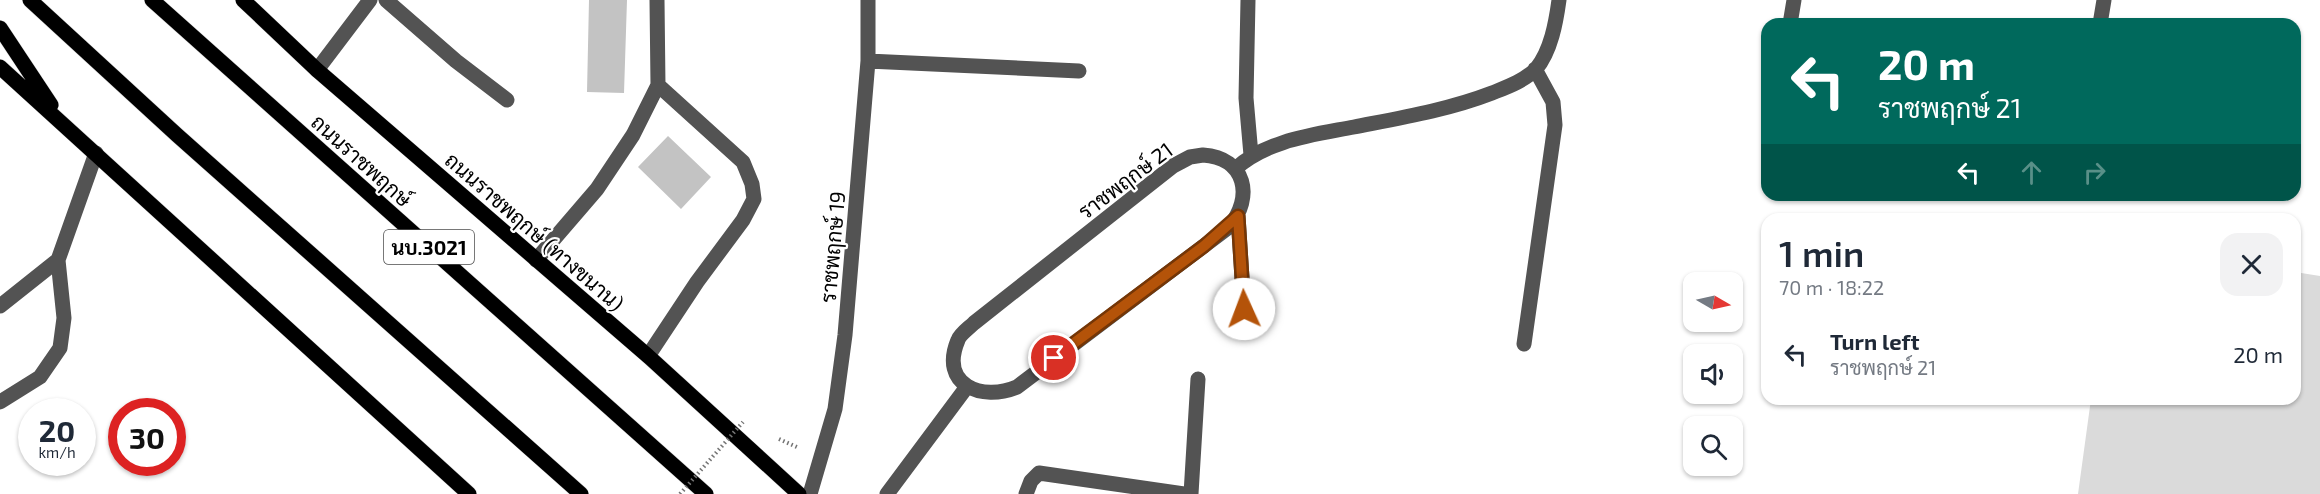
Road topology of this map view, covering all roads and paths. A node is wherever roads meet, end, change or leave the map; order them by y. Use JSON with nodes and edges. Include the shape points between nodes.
{"nodes":[{"id":1,"x":30,"y":0,"type":"edge"},
{"id":2,"x":152,"y":0,"type":"edge"},
{"id":3,"x":243,"y":0,"type":"edge"},
{"id":4,"x":370,"y":0,"type":"edge"},
{"id":5,"x":386,"y":0,"type":"edge"},
{"id":6,"x":657,"y":0,"type":"edge"},
{"id":7,"x":868,"y":0,"type":"edge"},
{"id":8,"x":1248,"y":0,"type":"edge"},
{"id":9,"x":1558,"y":0,"type":"edge"},
{"id":10,"x":1794,"y":0,"type":"edge"},
{"id":11,"x":2104,"y":0,"type":"edge"},
{"id":12,"x":1791,"y":18,"type":"edge"},
{"id":13,"x":2101,"y":18,"type":"edge"},
{"id":14,"x":0,"y":28,"type":"edge"},
{"id":15,"x":868,"y":61,"type":"junction"},
{"id":16,"x":0,"y":67,"type":"edge"},
{"id":17,"x":1535,"y":69,"type":"junction"},
{"id":18,"x":317,"y":70,"type":"junction"},
{"id":19,"x":1079,"y":71,"type":"dead end"},
{"id":20,"x":658,"y":85,"type":"junction"},
{"id":21,"x":507,"y":100,"type":"dead end"},
{"id":22,"x":62,"y":122,"type":"junction"},
{"id":23,"x":96,"y":153,"type":"junction"},
{"id":24,"x":1251,"y":154,"type":"junction"},
{"id":25,"x":1235,"y":169,"type":"junction"},
{"id":26,"x":1238,"y":216,"type":"junction"},
{"id":27,"x":58,"y":260,"type":"junction"},
{"id":28,"x":536,"y":260,"type":"junction"},
{"id":29,"x":0,"y":306,"type":"edge"},
{"id":30,"x":1244,"y":309,"type":"dead end"},
{"id":31,"x":1524,"y":344,"type":"dead end"},
{"id":32,"x":648,"y":356,"type":"junction"},
{"id":33,"x":1198,"y":379,"type":"dead end"},
{"id":34,"x":966,"y":388,"type":"junction"},
{"id":35,"x":0,"y":402,"type":"edge"},
{"id":36,"x":742,"y":422,"type":"dead end"},
{"id":37,"x":469,"y":494,"type":"edge"},
{"id":38,"x":581,"y":494,"type":"edge"},
{"id":39,"x":680,"y":494,"type":"edge"},
{"id":40,"x":706,"y":494,"type":"edge"},
{"id":41,"x":799,"y":494,"type":"edge"},
{"id":42,"x":810,"y":494,"type":"edge"},
{"id":43,"x":887,"y":494,"type":"edge"},
{"id":44,"x":1026,"y":494,"type":"edge"},
{"id":45,"x":1184,"y":494,"type":"edge"},
{"id":46,"x":1191,"y":494,"type":"edge"}],
"edges":[{"from":1,"to":38,"type":"main road"},
{"from":2,"to":40,"type":"main road","name":"ถนนราชพฤกษ์","number":"นบ.3021"},
{"from":3,"to":18,"type":"main road","name":"ถนนราชพฤกษ์ (ทางขนาน)","number":"นบ.3021"},
{"from":4,"to":18,"type":"street"},
{"from":5,"to":21,"type":"street"},
{"from":6,"to":20,"type":"street"},
{"from":7,"to":15,"type":"street","name":"ราชพฤกษ์ 19"},
{"from":8,"to":24,"type":"street","via":[[1246,98]]},
{"from":9,"to":17,"type":"street","via":[[1546,52]]},
{"from":10,"to":12,"type":"street"},
{"from":11,"to":13,"type":"street"},
{"from":14,"to":22,"type":"main road"},
{"from":15,"to":19,"type":"street"},
{"from":15,"to":42,"type":"street","name":"ราชพฤกษ์ 19","via":[[845,335],[835,409]]},
{"from":16,"to":22,"type":"main road"},
{"from":17,"to":24,"type":"street","via":[[1516,84],[1468,102],[1298,138]]},
{"from":17,"to":31,"type":"street","via":[[1553,102],[1555,125]]},
{"from":18,"to":28,"type":"main road","name":"ถนนราชพฤกษ์ (ทางขนาน)","number":"นบ.3021"},
{"from":20,"to":28,"type":"street","via":[[633,135],[597,189]]},
{"from":20,"to":32,"type":"street","via":[[743,162],[754,199]]},
{"from":22,"to":23,"type":"main road"},
{"from":23,"to":27,"type":"street"},
{"from":23,"to":37,"type":"main road"},
{"from":24,"to":25,"type":"street"},
{"from":25,"to":26,"type":"street","via":[[1244,193]]},
{"from":25,"to":34,"type":"street","name":"ราชพฤกษ์ 21","via":[[1216,156],[1203,155],[1173,166],[974,323],[958,338],[954,356],[955,374]]},
{"from":26,"to":30,"type":"street"},
{"from":26,"to":34,"type":"street","via":[[1017,387],[1002,393]]},
{"from":27,"to":29,"type":"street"},
{"from":27,"to":35,"type":"street","via":[[64,318],[60,348],[40,377]]},
{"from":28,"to":32,"type":"main road","name":"ถนนราชพฤกษ์ (ทางขนาน)","number":"นบ.3021"},
{"from":32,"to":41,"type":"main road","name":"ถนนราชพฤกษ์ (ทางขนาน)","number":"นบ.3021"},
{"from":33,"to":46,"type":"street"},
{"from":34,"to":43,"type":"street"},
{"from":36,"to":39,"type":"path","bridge":true},
{"from":44,"to":45,"type":"street","via":[[1039,473]]}]}
